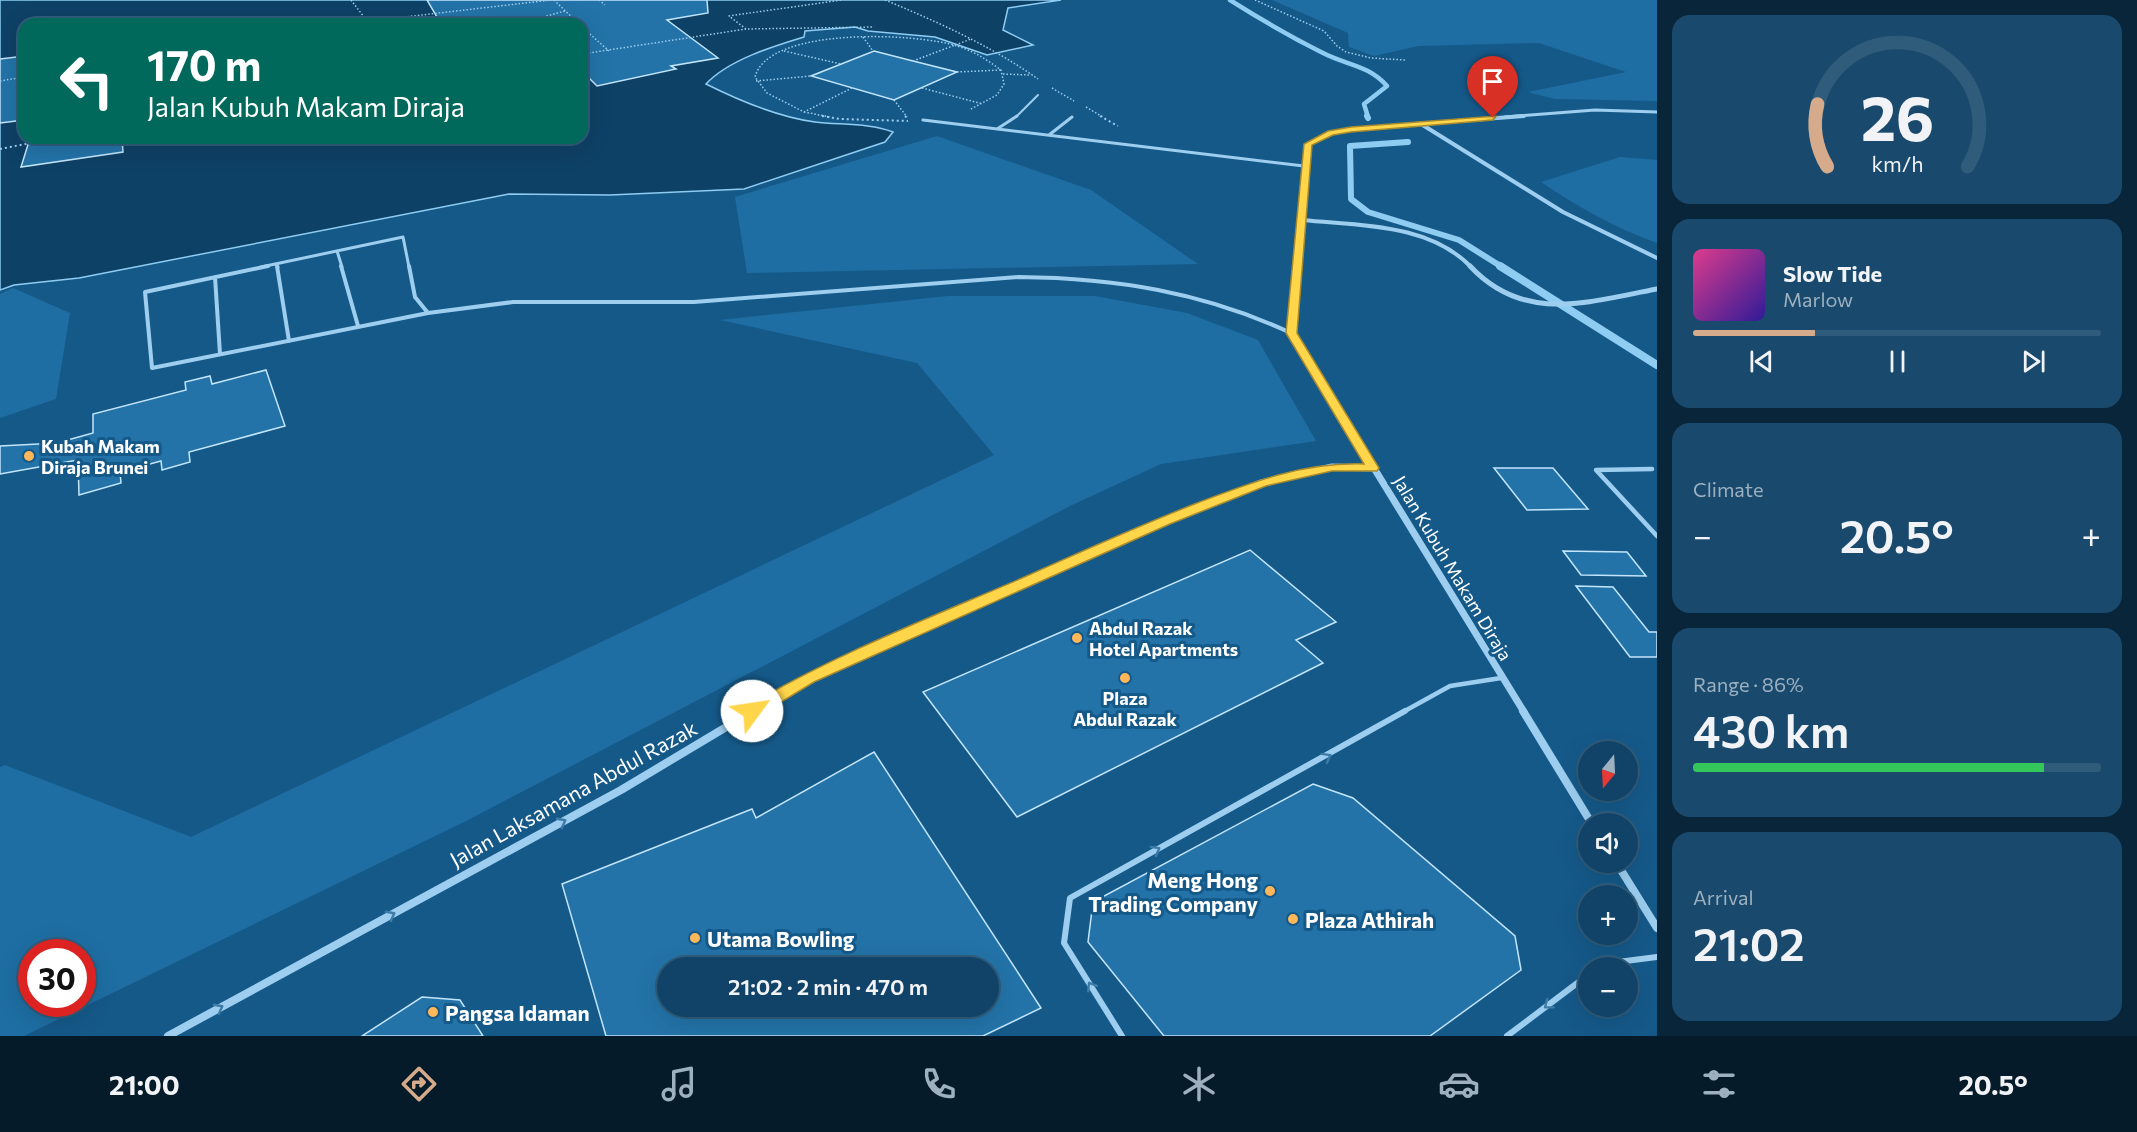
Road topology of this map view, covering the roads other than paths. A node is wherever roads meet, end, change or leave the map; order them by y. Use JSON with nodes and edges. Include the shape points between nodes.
{"nodes":[{"id":1,"x":1038,"y":95,"type":"dead end"},
{"id":2,"x":1657,"y":112,"type":"edge"},
{"id":3,"x":1072,"y":117,"type":"dead end"},
{"id":4,"x":924,"y":120,"type":"dead end"},
{"id":5,"x":1421,"y":124,"type":"junction"},
{"id":6,"x":997,"y":129,"type":"junction"},
{"id":7,"x":1049,"y":135,"type":"junction"},
{"id":8,"x":1304,"y":166,"type":"junction"},
{"id":9,"x":1303,"y":220,"type":"junction"},
{"id":10,"x":337,"y":251,"type":"junction"},
{"id":11,"x":1657,"y":258,"type":"edge"},
{"id":12,"x":277,"y":264,"type":"junction"},
{"id":13,"x":215,"y":277,"type":"junction"},
{"id":14,"x":1657,"y":289,"type":"edge"},
{"id":15,"x":428,"y":313,"type":"junction"},
{"id":16,"x":358,"y":327,"type":"junction"},
{"id":17,"x":1291,"y":333,"type":"junction"},
{"id":18,"x":289,"y":341,"type":"junction"},
{"id":19,"x":220,"y":354,"type":"junction"},
{"id":20,"x":1373,"y":468,"type":"junction"},
{"id":21,"x":1652,"y":469,"type":"dead end"},
{"id":22,"x":1657,"y":536,"type":"edge"},
{"id":23,"x":1501,"y":678,"type":"junction"},
{"id":24,"x":1585,"y":813,"type":"edge"},
{"id":25,"x":1623,"y":873,"type":"edge"},
{"id":26,"x":1657,"y":928,"type":"edge"},
{"id":27,"x":1657,"y":957,"type":"edge"},
{"id":28,"x":1638,"y":959,"type":"edge"},
{"id":29,"x":1578,"y":983,"type":"edge"},
{"id":30,"x":168,"y":1036,"type":"edge"},
{"id":31,"x":1122,"y":1036,"type":"edge"},
{"id":32,"x":1508,"y":1036,"type":"edge"}],
"edges":[{"from":1,"to":6,"type":"lane"},
{"from":2,"to":5,"type":"street","via":[[1594,110]]},
{"from":3,"to":7,"type":"lane"},
{"from":4,"to":6,"type":"lane"},
{"from":5,"to":8,"type":"street","via":[[1331,133],[1308,144]]},
{"from":5,"to":11,"type":"street","via":[[1563,212]]},
{"from":6,"to":7,"type":"lane"},
{"from":7,"to":8,"type":"lane"},
{"from":8,"to":9,"type":"street"},
{"from":9,"to":14,"type":"street","via":[[1404,233],[1444,245],[1494,288],[1526,301],[1562,304]]},
{"from":9,"to":17,"type":"street"},
{"from":10,"to":12,"type":"lane"},
{"from":10,"to":15,"type":"lane","via":[[403,237],[415,297]]},
{"from":10,"to":16,"type":"lane"},
{"from":12,"to":13,"type":"lane"},
{"from":12,"to":18,"type":"lane"},
{"from":13,"to":19,"type":"lane"},
{"from":13,"to":19,"type":"lane","via":[[146,292],[152,368]]},
{"from":15,"to":16,"type":"lane"},
{"from":15,"to":17,"type":"lane","via":[[513,302],[694,302],[1019,277],[1065,277],[1174,289],[1228,304]]},
{"from":16,"to":18,"type":"lane"},
{"from":17,"to":20,"type":"street","name":"Jalan Kubuh Makam Diraja"},
{"from":18,"to":19,"type":"lane"},
{"from":20,"to":23,"type":"street","name":"Jalan Kubuh Makam Diraja"},
{"from":30,"to":20,"type":"street","name":"Jalan Laksamana Abdul Razak","one_way":true,"via":[[621,790],[808,678],[1165,521],[1261,483],[1332,467]]},
{"from":21,"to":22,"type":"lane","via":[[1596,470]]},
{"from":23,"to":24,"type":"street","name":"Jalan Kubuh Makam Diraja"},
{"from":31,"to":23,"type":"lane","one_way":true,"via":[[1064,943],[1070,898],[1450,686]]},
{"from":25,"to":26,"type":"street"},
{"from":27,"to":28,"type":"lane"},
{"from":29,"to":32,"type":"lane","one_way":true}]}
